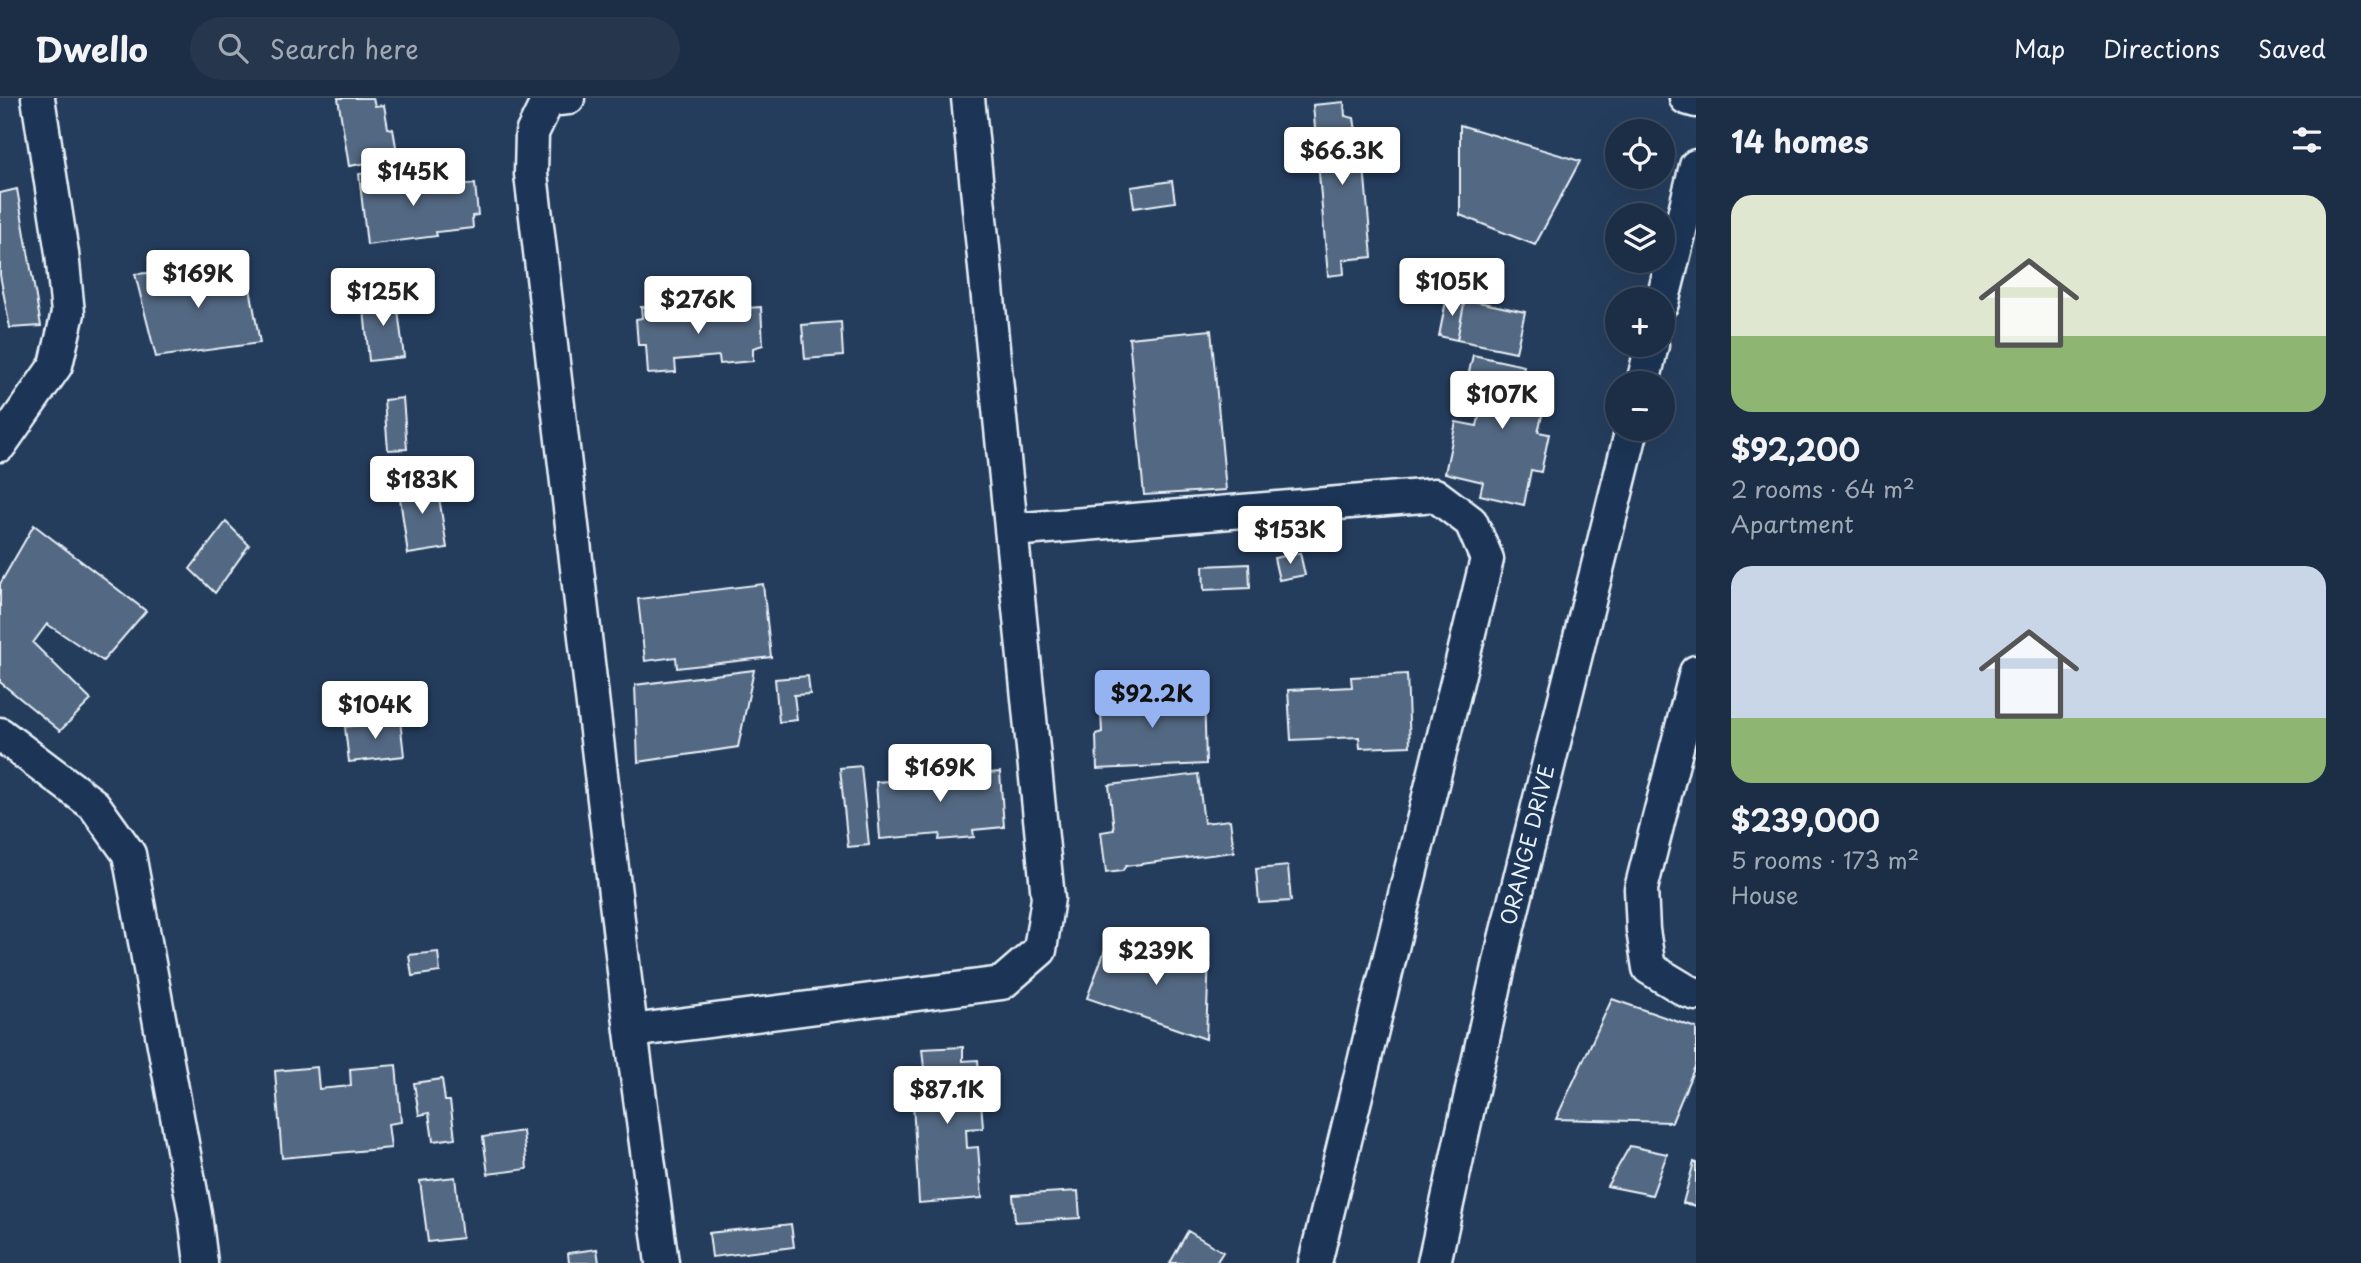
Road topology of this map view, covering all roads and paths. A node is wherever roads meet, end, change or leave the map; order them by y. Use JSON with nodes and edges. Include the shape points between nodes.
{"nodes":[{"id":1,"x":38,"y":98,"type":"edge"},
{"id":2,"x":568,"y":98,"type":"edge"},
{"id":3,"x":968,"y":98,"type":"edge"},
{"id":4,"x":1686,"y":98,"type":"edge"},
{"id":5,"x":1696,"y":101,"type":"edge"},
{"id":6,"x":1696,"y":166,"type":"edge"},
{"id":7,"x":1666,"y":287,"type":"edge"},
{"id":8,"x":1629,"y":441,"type":"edge"},
{"id":9,"x":0,"y":445,"type":"edge"},
{"id":10,"x":1012,"y":530,"type":"junction"},
{"id":11,"x":1696,"y":672,"type":"edge"},
{"id":12,"x":0,"y":734,"type":"edge"},
{"id":13,"x":1696,"y":994,"type":"edge"},
{"id":14,"x":631,"y":1031,"type":"junction"},
{"id":15,"x":201,"y":1263,"type":"edge"},
{"id":16,"x":662,"y":1263,"type":"edge"},
{"id":17,"x":1315,"y":1263,"type":"edge"},
{"id":18,"x":1434,"y":1263,"type":"edge"}],
"edges":[{"from":1,"to":9,"type":"street","via":[[68,313],[56,365]]},
{"from":2,"to":14,"type":"street","via":[[548,100],[531,133],[531,174]]},
{"from":3,"to":10,"type":"street"},
{"from":4,"to":5,"type":"street"},
{"from":6,"to":7,"type":"street"},
{"from":8,"to":18,"type":"street","name":"ORANGE DRIVE","via":[[1505,939]]},
{"from":10,"to":14,"type":"street","via":[[1048,898],[1040,950],[1002,983]]},
{"from":10,"to":17,"type":"street","via":[[1435,495],[1471,522],[1487,559]]},
{"from":11,"to":13,"type":"street","via":[[1641,889],[1649,968]]},
{"from":12,"to":15,"type":"street","via":[[94,804],[129,854]]},
{"from":14,"to":16,"type":"street"}]}
